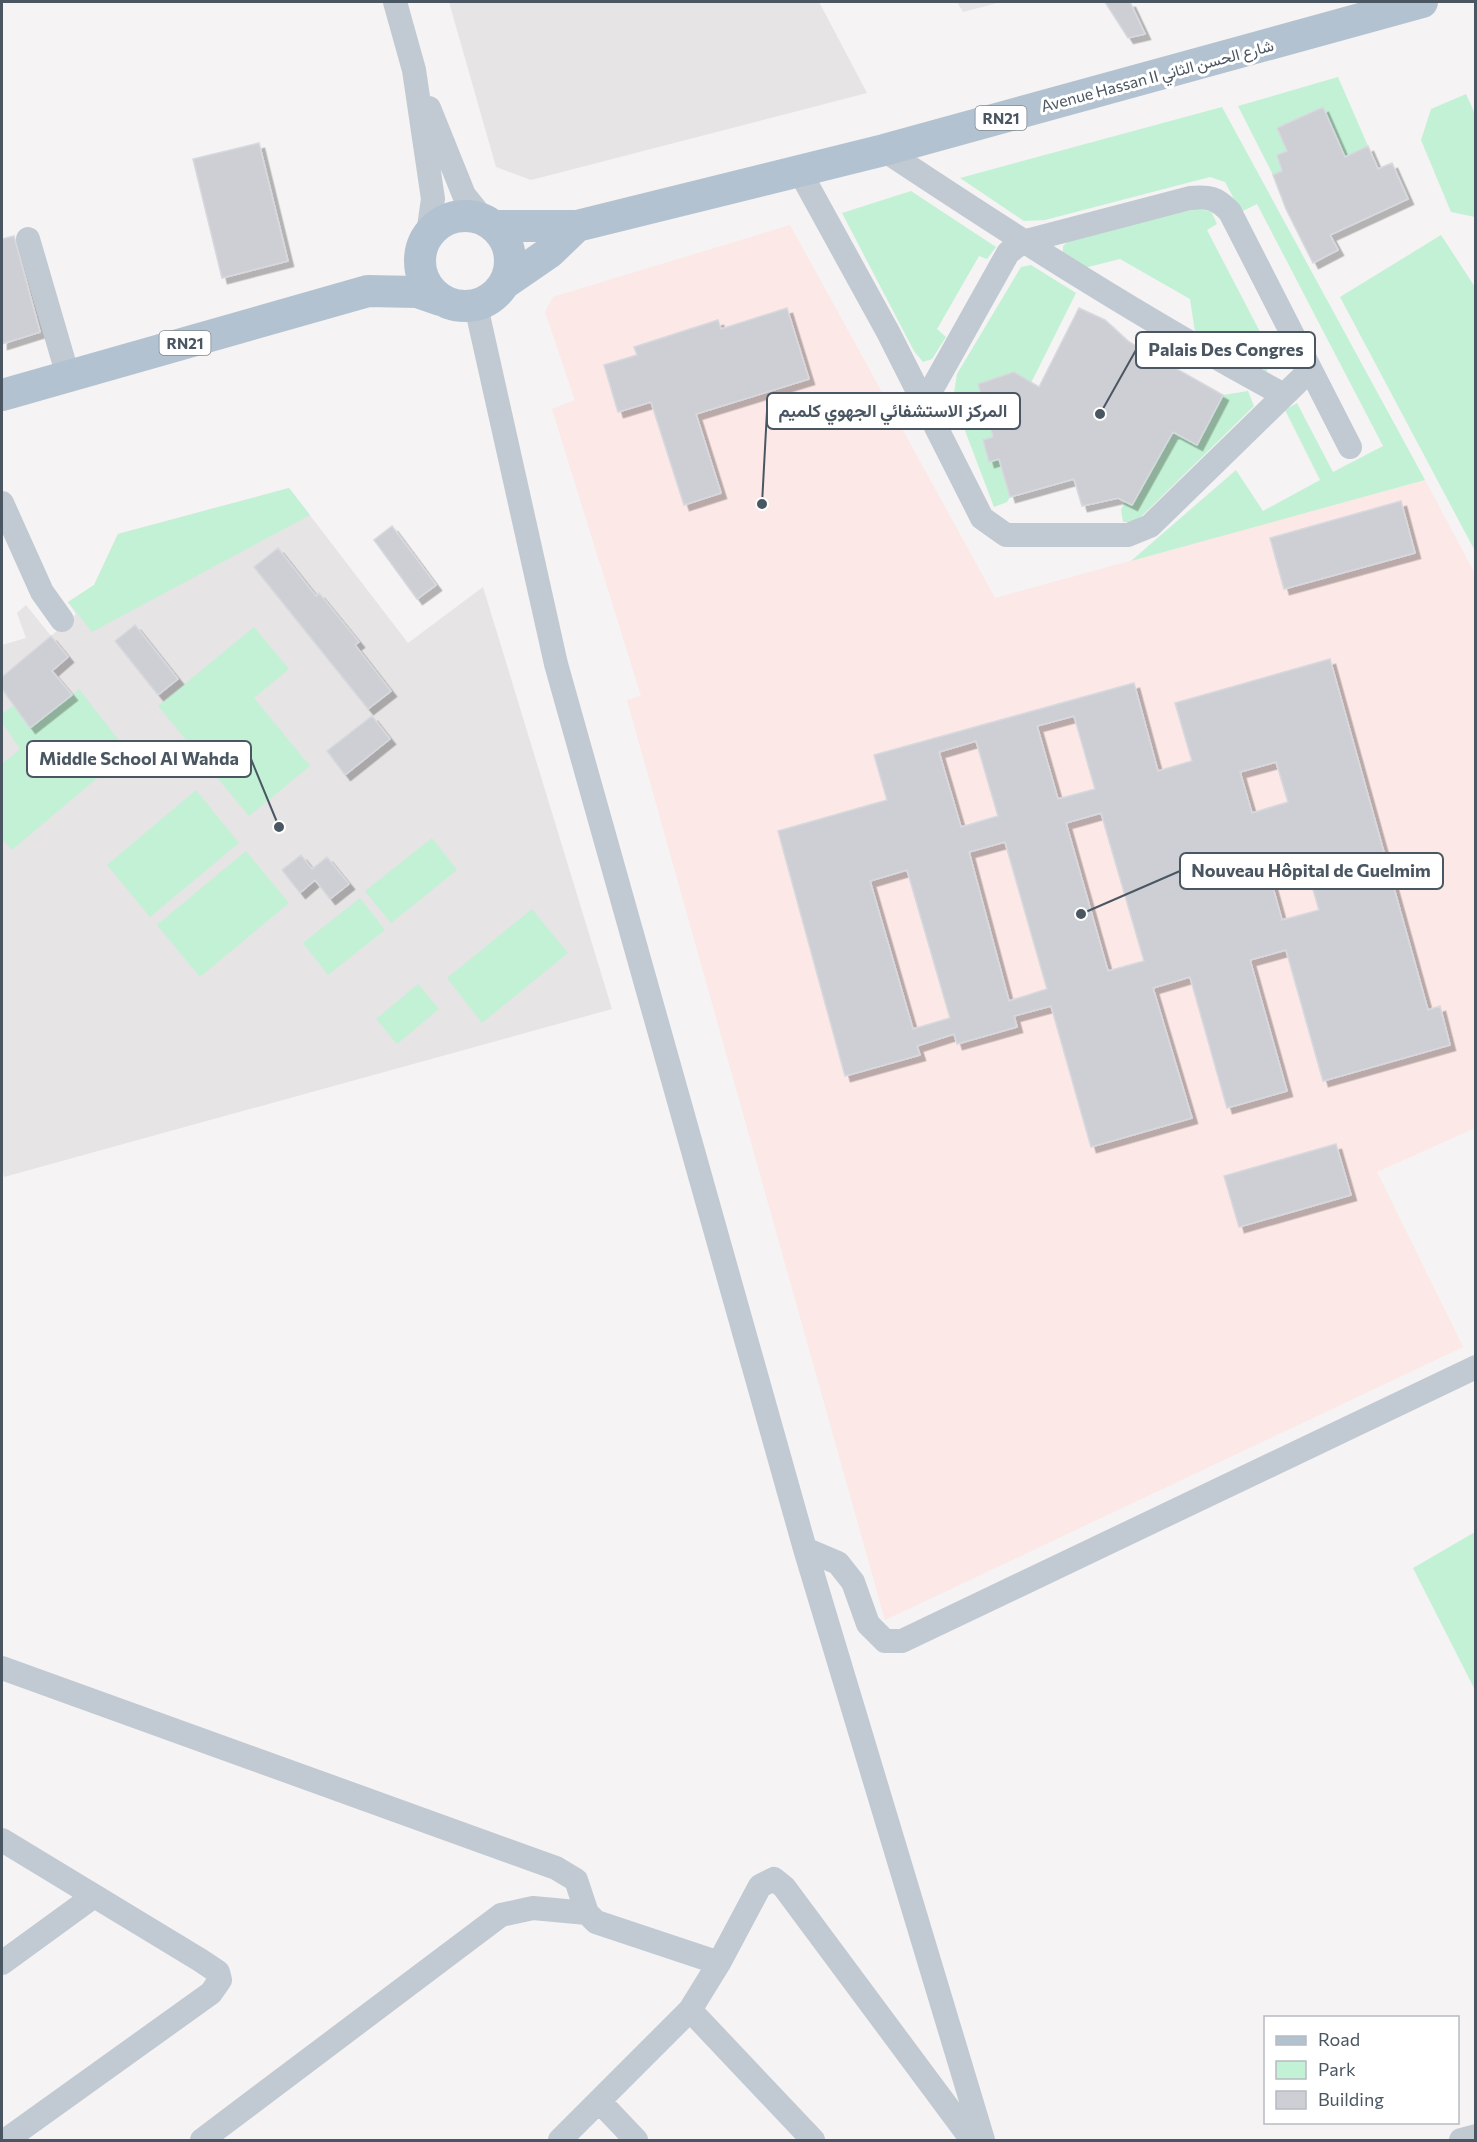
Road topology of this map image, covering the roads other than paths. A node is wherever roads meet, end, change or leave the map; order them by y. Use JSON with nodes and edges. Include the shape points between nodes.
{"nodes":[{"id":1,"x":395,"y":2,"type":"edge"},
{"id":2,"x":1422,"y":2,"type":"edge"},
{"id":3,"x":414,"y":70,"type":"junction"},
{"id":4,"x":884,"y":150,"type":"junction"},
{"id":5,"x":800,"y":172,"type":"junction"},
{"id":6,"x":489,"y":223,"type":"junction"},
{"id":7,"x":577,"y":226,"type":"junction"},
{"id":8,"x":426,"y":238,"type":"junction"},
{"id":9,"x":28,"y":239,"type":"dead end"},
{"id":10,"x":1022,"y":242,"type":"junction"},
{"id":11,"x":505,"y":283,"type":"junction"},
{"id":12,"x":368,"y":291,"type":"junction"},
{"id":13,"x":440,"y":300,"type":"junction"},
{"id":14,"x":476,"y":306,"type":"junction"},
{"id":15,"x":1310,"y":369,"type":"junction"},
{"id":16,"x":68,"y":376,"type":"junction"},
{"id":17,"x":2,"y":395,"type":"edge"},
{"id":18,"x":1284,"y":395,"type":"junction"},
{"id":19,"x":924,"y":404,"type":"junction"},
{"id":20,"x":1350,"y":447,"type":"dead end"},
{"id":21,"x":2,"y":503,"type":"edge"},
{"id":22,"x":62,"y":620,"type":"dead end"},
{"id":23,"x":1476,"y":1367,"type":"edge"},
{"id":24,"x":806,"y":1549,"type":"junction"},
{"id":25,"x":2,"y":1668,"type":"edge"},
{"id":26,"x":2,"y":1840,"type":"edge"},
{"id":27,"x":94,"y":1896,"type":"junction"},
{"id":28,"x":587,"y":1913,"type":"junction"},
{"id":29,"x":2,"y":1961,"type":"edge"},
{"id":30,"x":719,"y":1963,"type":"junction"},
{"id":31,"x":690,"y":2010,"type":"junction"},
{"id":32,"x":599,"y":2101,"type":"junction"},
{"id":33,"x":1476,"y":2136,"type":"edge"},
{"id":34,"x":6,"y":2140,"type":"edge"},
{"id":35,"x":202,"y":2140,"type":"edge"},
{"id":36,"x":560,"y":2140,"type":"edge"},
{"id":37,"x":636,"y":2140,"type":"edge"},
{"id":38,"x":813,"y":2140,"type":"edge"},
{"id":39,"x":972,"y":2140,"type":"edge"},
{"id":40,"x":983,"y":2140,"type":"edge"},
{"id":41,"x":1461,"y":2140,"type":"edge"}],
"edges":[{"from":1,"to":3,"type":"street"},
{"from":2,"to":4,"type":"main road","name":"Avenue Hassan II شارع الحسن الثاني","number":"RN21"},
{"from":3,"to":6,"type":"street","via":[[464,195]]},
{"from":3,"to":8,"type":"street","via":[[434,199]]},
{"from":4,"to":5,"type":"main road","name":"Avenue Hassan II شارع الحسن الثاني","number":"RN21"},
{"from":4,"to":10,"type":"street"},
{"from":5,"to":7,"type":"main road","name":"Avenue Hassan II شارع الحسن الثاني","number":"RN21"},
{"from":5,"to":19,"type":"street"},
{"from":6,"to":7,"type":"main road","name":"Avenue Hassan II شارع الحسن الثاني","number":"RN21"},
{"from":6,"to":8,"type":"main road","number":"RN21","via":[[460,216],[448,219]]},
{"from":6,"to":11,"type":"main road","via":[[505,240],[510,257]]},
{"from":7,"to":11,"type":"main road","via":[[550,252]]},
{"from":8,"to":12,"type":"main road","number":"RN21","via":[[409,260]]},
{"from":8,"to":13,"type":"main road","via":[[419,257],[421,274],[428,289]]},
{"from":9,"to":16,"type":"street"},
{"from":10,"to":15,"type":"street","via":[[1209,196],[1230,212]]},
{"from":10,"to":18,"type":"street","via":[[1190,345]]},
{"from":10,"to":19,"type":"street","via":[[1008,254]]},
{"from":11,"to":14,"type":"main road","via":[[492,298]]},
{"from":12,"to":13,"type":"main road","number":"RN21","via":[[417,292]]},
{"from":12,"to":16,"type":"main road","number":"RN21"},
{"from":13,"to":14,"type":"main road","number":"RN21","via":[[458,307]]},
{"from":14,"to":24,"type":"street","via":[[556,664]]},
{"from":15,"to":18,"type":"street"},
{"from":15,"to":20,"type":"street"},
{"from":16,"to":17,"type":"main road","number":"RN21"},
{"from":18,"to":19,"type":"street","via":[[1150,526],[1128,535],[1006,535],[994,528],[982,518]]},
{"from":21,"to":22,"type":"street","via":[[42,592]]},
{"from":23,"to":24,"type":"street","via":[[902,1641],[885,1641],[868,1624],[853,1582],[838,1563]]},
{"from":24,"to":40,"type":"street"},
{"from":25,"to":28,"type":"street","via":[[556,1868],[576,1880]]},
{"from":26,"to":27,"type":"street"},
{"from":27,"to":29,"type":"street"},
{"from":27,"to":34,"type":"street","via":[[213,1968],[220,1980],[211,1993]]},
{"from":28,"to":30,"type":"street","via":[[597,1922],[626,1934]]},
{"from":28,"to":35,"type":"street","via":[[534,1908],[501,1915]]},
{"from":30,"to":31,"type":"street"},
{"from":30,"to":39,"type":"street","via":[[760,1886],[774,1879],[784,1887]]},
{"from":31,"to":32,"type":"street"},
{"from":31,"to":38,"type":"street"},
{"from":32,"to":36,"type":"street"},
{"from":32,"to":37,"type":"street"},
{"from":33,"to":41,"type":"street"}]}
